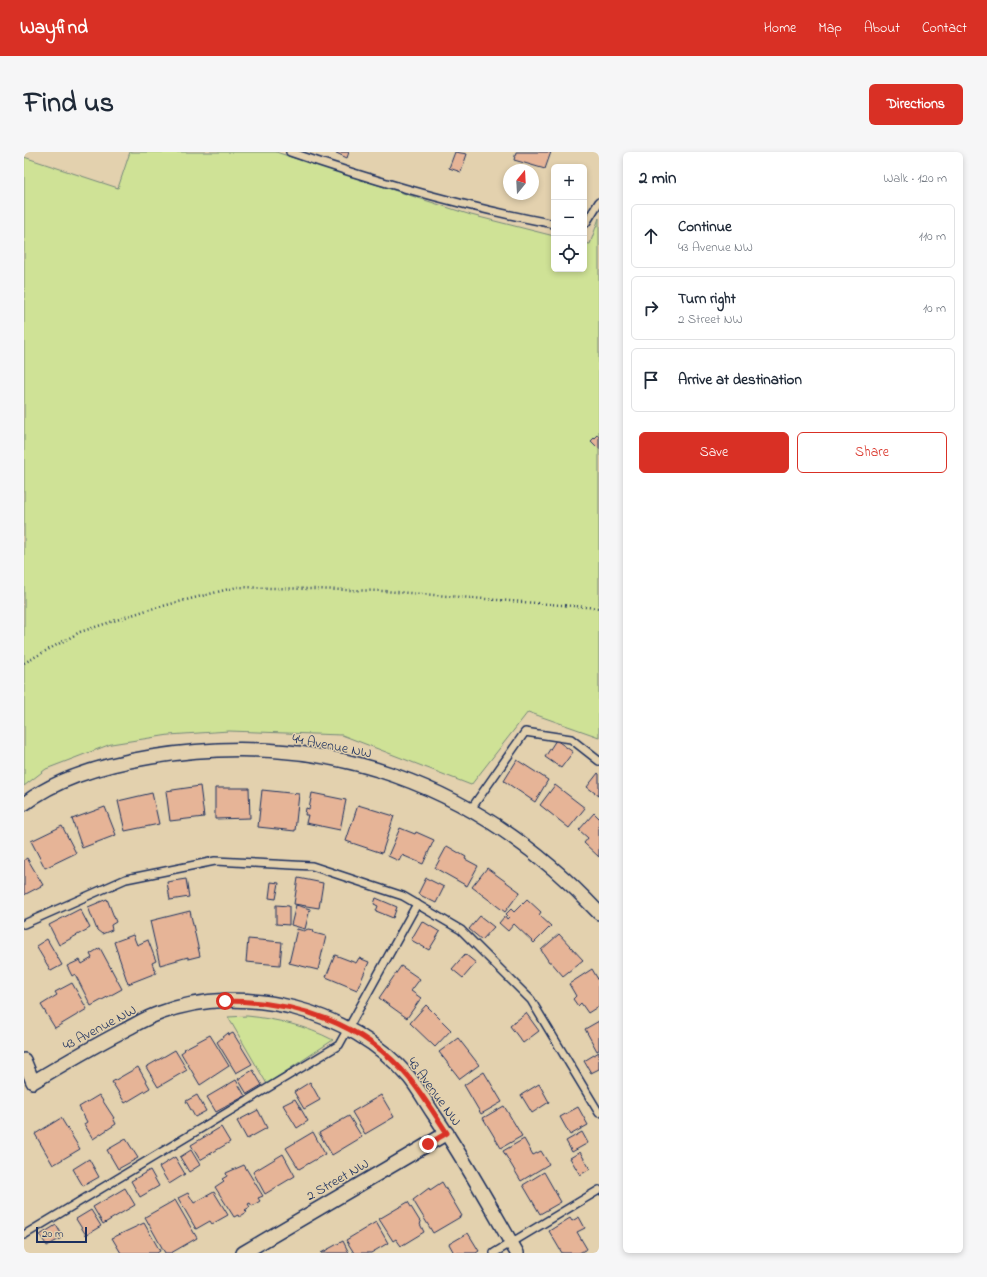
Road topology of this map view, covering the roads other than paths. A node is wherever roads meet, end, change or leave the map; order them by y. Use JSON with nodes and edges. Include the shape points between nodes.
{"nodes":[{"id":1,"x":290,"y":152,"type":"edge"},
{"id":2,"x":599,"y":202,"type":"edge"},
{"id":3,"x":587,"y":221,"type":"edge"},
{"id":4,"x":551,"y":223,"type":"edge"},
{"id":5,"x":599,"y":761,"type":"edge"},
{"id":6,"x":24,"y":804,"type":"edge"},
{"id":7,"x":471,"y":809,"type":"junction"},
{"id":8,"x":417,"y":904,"type":"junction"},
{"id":9,"x":599,"y":913,"type":"edge"},
{"id":10,"x":24,"y":924,"type":"edge"},
{"id":11,"x":349,"y":1029,"type":"junction"},
{"id":12,"x":24,"y":1060,"type":"edge"},
{"id":13,"x":599,"y":1113,"type":"edge"},
{"id":14,"x":447,"y":1133,"type":"junction"},
{"id":15,"x":599,"y":1190,"type":"edge"},
{"id":16,"x":24,"y":1235,"type":"edge"},
{"id":17,"x":514,"y":1248,"type":"edge"},
{"id":18,"x":243,"y":1253,"type":"edge"},
{"id":19,"x":494,"y":1253,"type":"edge"}],
"edges":[{"from":1,"to":4,"type":"lane","via":[[366,178],[490,212]]},
{"from":2,"to":3,"type":"lane"},
{"from":5,"to":7,"type":"lane","via":[[571,739],[525,732]]},
{"from":6,"to":7,"type":"street","name":"44 Avenue NW","via":[[48,789],[110,766],[170,754],[249,750],[313,755],[378,770],[429,789]]},
{"from":7,"to":9,"type":"street","name":"44 Avenue NW","via":[[530,848],[557,870]]},
{"from":8,"to":10,"type":"lane","via":[[403,896],[312,866],[215,861],[126,880]]},
{"from":8,"to":11,"type":"lane"},
{"from":8,"to":13,"type":"lane","via":[[461,930],[531,1000]]},
{"from":11,"to":12,"type":"street","name":"43 Avenue NW","via":[[311,1013],[271,1003],[203,1003],[159,1013],[81,1053],[33,1082]]},
{"from":11,"to":14,"type":"street","name":"43 Avenue NW","via":[[382,1051],[410,1078]]},
{"from":11,"to":16,"type":"lane","via":[[339,1046]]},
{"from":14,"to":17,"type":"street","name":"43 Avenue NW"},
{"from":14,"to":18,"type":"street","name":"2 Street NW"},
{"from":15,"to":17,"type":"lane"},
{"from":17,"to":19,"type":"lane"}]}
